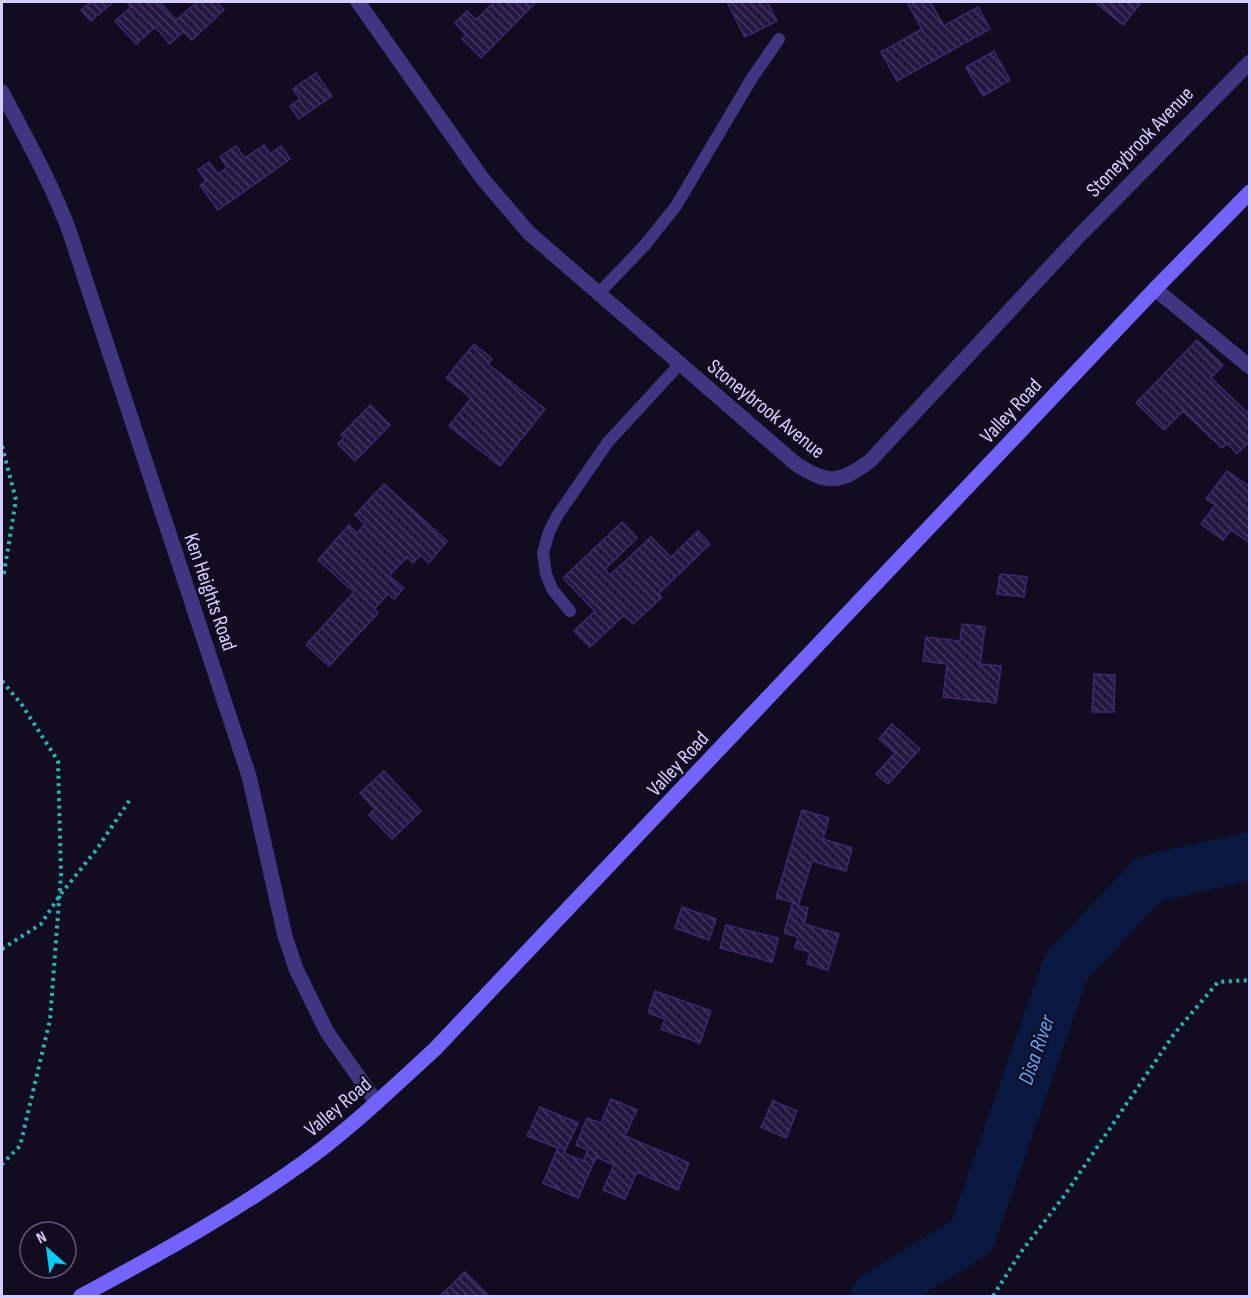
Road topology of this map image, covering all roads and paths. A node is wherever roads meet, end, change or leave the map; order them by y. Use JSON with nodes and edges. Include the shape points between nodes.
{"nodes":[{"id":1,"x":358,"y":2,"type":"edge"},
{"id":2,"x":779,"y":39,"type":"dead end"},
{"id":3,"x":1250,"y":62,"type":"edge"},
{"id":4,"x":2,"y":92,"type":"edge"},
{"id":5,"x":1250,"y":192,"type":"edge"},
{"id":6,"x":1155,"y":289,"type":"junction"},
{"id":7,"x":598,"y":294,"type":"junction"},
{"id":8,"x":679,"y":364,"type":"junction"},
{"id":9,"x":1250,"y":367,"type":"edge"},
{"id":10,"x":2,"y":446,"type":"edge"},
{"id":11,"x":2,"y":575,"type":"edge"},
{"id":12,"x":570,"y":611,"type":"dead end"},
{"id":13,"x":2,"y":681,"type":"edge"},
{"id":14,"x":130,"y":798,"type":"dead end"},
{"id":15,"x":60,"y":895,"type":"junction"},
{"id":16,"x":2,"y":950,"type":"edge"},
{"id":17,"x":1250,"y":980,"type":"edge"},
{"id":18,"x":377,"y":1103,"type":"junction"},
{"id":19,"x":2,"y":1164,"type":"edge"},
{"id":20,"x":81,"y":1296,"type":"edge"},
{"id":21,"x":993,"y":1296,"type":"edge"}],
"edges":[{"from":1,"to":7,"type":"street","name":"Stoneybrook Avenue","via":[[500,200],[529,233]]},
{"from":2,"to":7,"type":"lane","via":[[676,206]]},
{"from":3,"to":8,"type":"street","name":"Stoneybrook Avenue","via":[[1077,237],[870,461],[853,474],[841,479],[814,476]]},
{"from":4,"to":18,"type":"street","name":"Ken Heights Road","via":[[70,233],[249,776],[283,926],[297,969],[327,1032]]},
{"from":5,"to":6,"type":"street","name":"Valley Road"},
{"from":6,"to":9,"type":"street"},
{"from":6,"to":18,"type":"street","name":"Valley Road","via":[[545,935]]},
{"from":7,"to":8,"type":"street","name":"Stoneybrook Avenue"},
{"from":8,"to":12,"type":"lane","via":[[608,442],[549,532],[543,553],[546,574],[552,589]]},
{"from":10,"to":11,"type":"path","via":[[16,500]]},
{"from":13,"to":15,"type":"path","via":[[58,761]]},
{"from":14,"to":15,"type":"path","via":[[97,849]]},
{"from":15,"to":16,"type":"path","via":[[41,924]]},
{"from":15,"to":19,"type":"path","via":[[50,1020],[20,1146]]},
{"from":17,"to":21,"type":"path","via":[[1218,982],[1174,1034]]},
{"from":18,"to":20,"type":"street","name":"Valley Road","via":[[281,1178],[196,1232]]}]}
